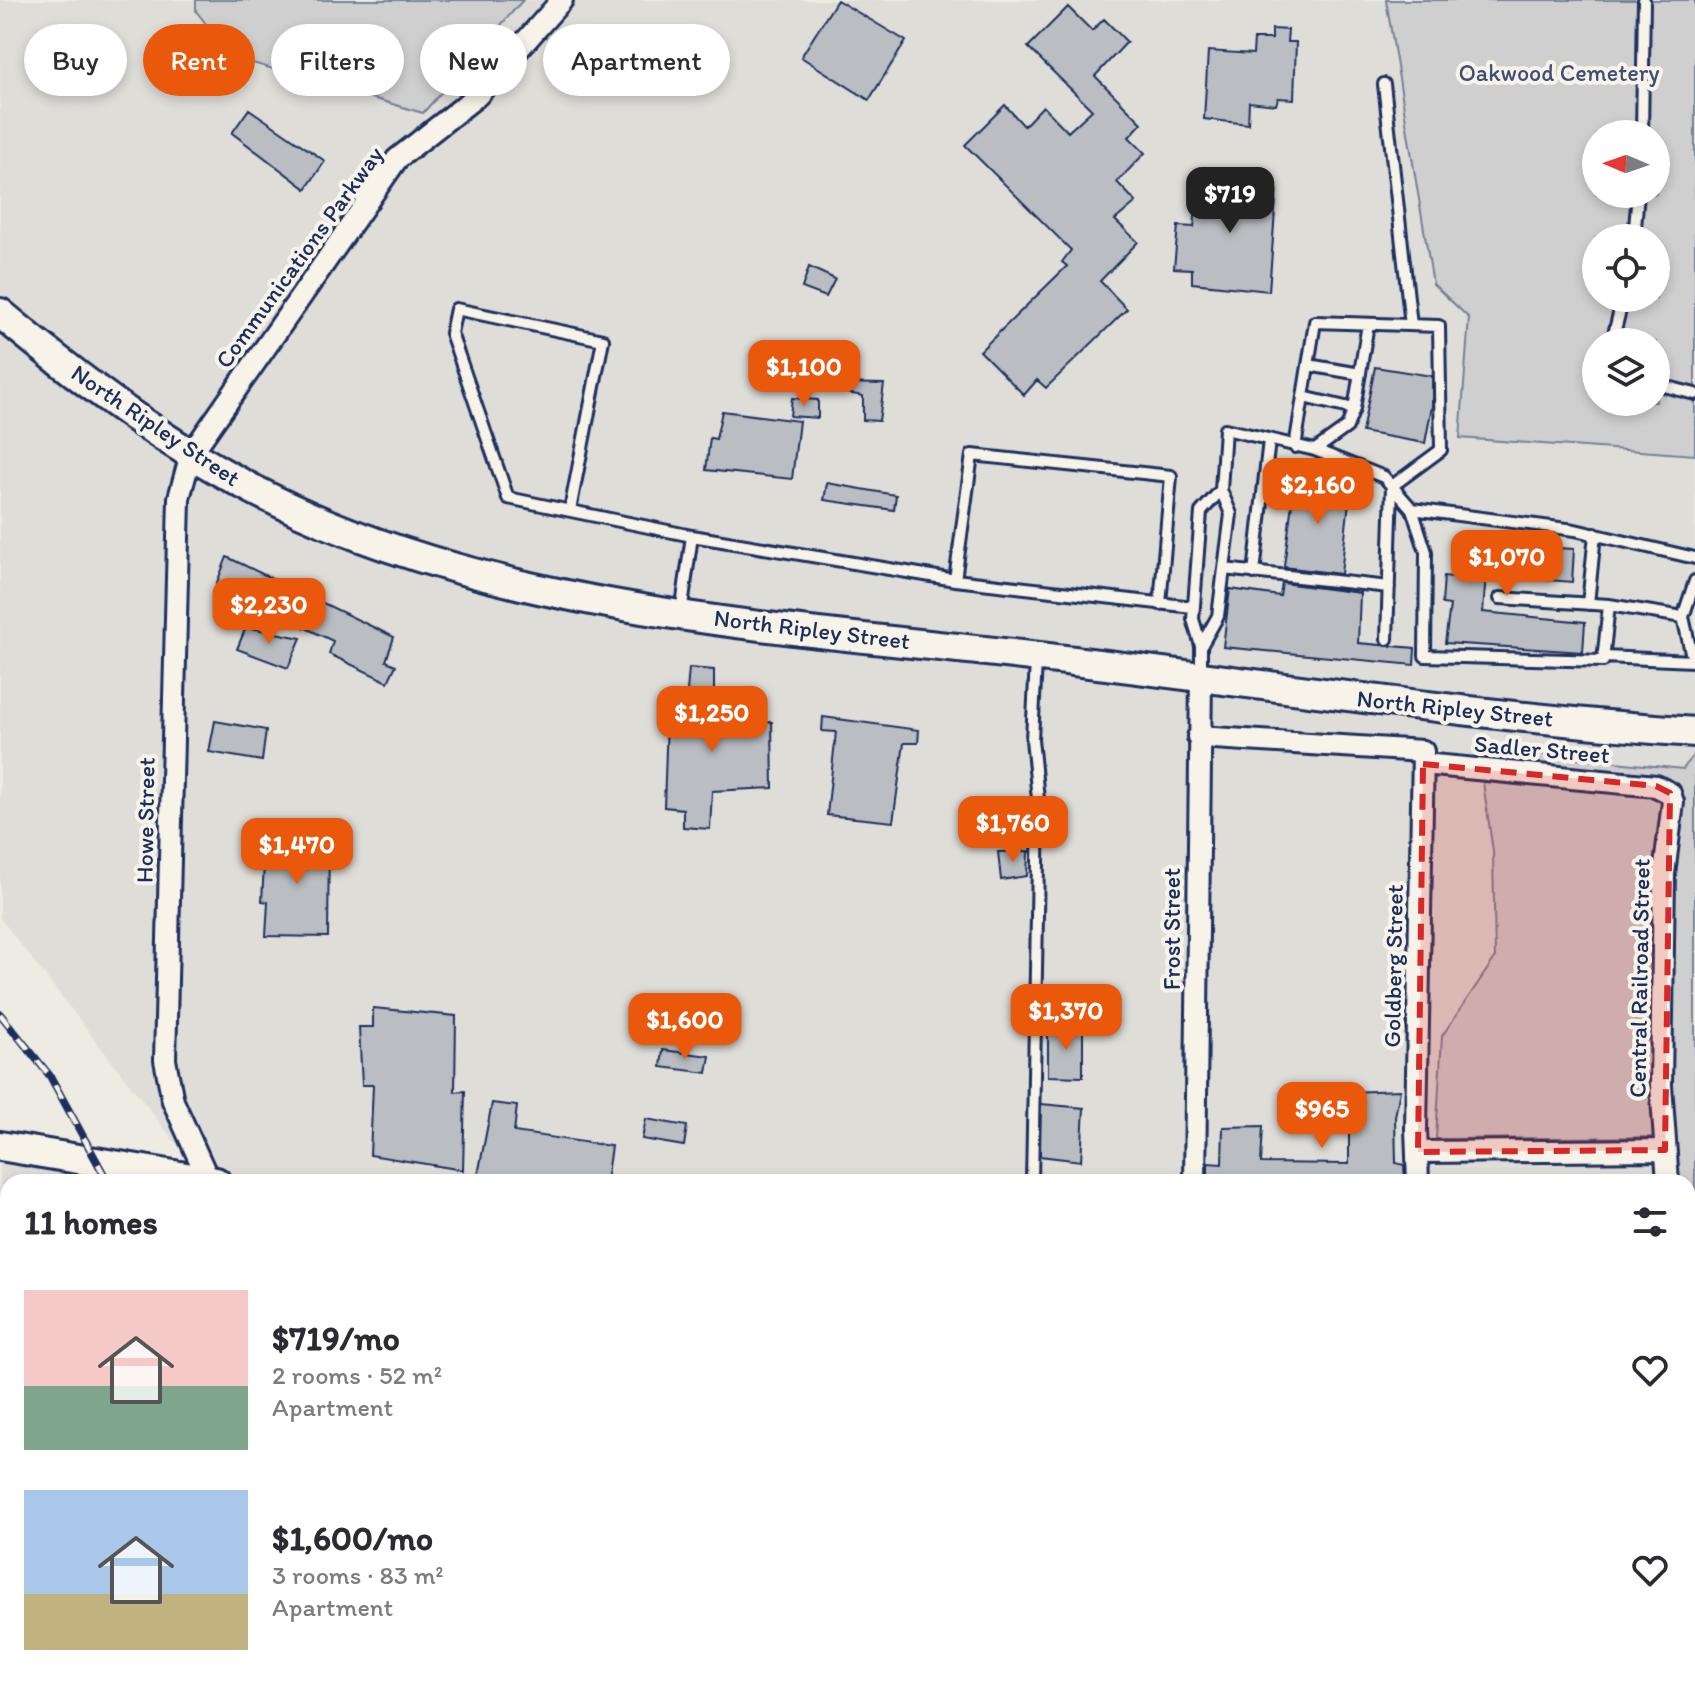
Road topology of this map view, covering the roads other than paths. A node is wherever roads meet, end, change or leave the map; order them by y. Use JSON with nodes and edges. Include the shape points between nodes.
{"nodes":[{"id":1,"x":562,"y":0,"type":"edge"},
{"id":2,"x":1644,"y":0,"type":"edge"},
{"id":3,"x":1384,"y":84,"type":"dead end"},
{"id":4,"x":1642,"y":120,"type":"edge"},
{"id":5,"x":0,"y":313,"type":"edge"},
{"id":6,"x":1368,"y":324,"type":"junction"},
{"id":7,"x":1411,"y":325,"type":"junction"},
{"id":8,"x":1308,"y":365,"type":"junction"},
{"id":9,"x":1360,"y":374,"type":"junction"},
{"id":10,"x":1670,"y":388,"type":"edge"},
{"id":11,"x":1695,"y":394,"type":"edge"},
{"id":12,"x":1303,"y":397,"type":"junction"},
{"id":13,"x":1354,"y":409,"type":"junction"},
{"id":14,"x":1269,"y":440,"type":"junction"},
{"id":15,"x":1295,"y":447,"type":"junction"},
{"id":16,"x":1315,"y":450,"type":"junction"},
{"id":17,"x":191,"y":454,"type":"junction"},
{"id":18,"x":1392,"y":486,"type":"junction"},
{"id":19,"x":1221,"y":490,"type":"junction"},
{"id":20,"x":1412,"y":509,"type":"junction"},
{"id":21,"x":570,"y":510,"type":"junction"},
{"id":22,"x":1595,"y":534,"type":"junction"},
{"id":23,"x":692,"y":536,"type":"junction"},
{"id":24,"x":1695,"y":558,"type":"edge"},
{"id":25,"x":1224,"y":569,"type":"junction"},
{"id":26,"x":1254,"y":573,"type":"junction"},
{"id":27,"x":955,"y":580,"type":"junction"},
{"id":28,"x":1695,"y":581,"type":"edge"},
{"id":29,"x":1389,"y":587,"type":"junction"},
{"id":30,"x":1500,"y":598,"type":"dead end"},
{"id":31,"x":1160,"y":604,"type":"junction"},
{"id":32,"x":1588,"y":604,"type":"junction"},
{"id":33,"x":1609,"y":605,"type":"junction"},
{"id":34,"x":1193,"y":607,"type":"junction"},
{"id":35,"x":681,"y":613,"type":"junction"},
{"id":36,"x":1683,"y":617,"type":"junction"},
{"id":37,"x":1387,"y":639,"type":"dead end"},
{"id":38,"x":1201,"y":646,"type":"junction"},
{"id":39,"x":1037,"y":656,"type":"junction"},
{"id":40,"x":1604,"y":657,"type":"junction"},
{"id":41,"x":1201,"y":676,"type":"junction"},
{"id":42,"x":1695,"y":732,"type":"edge"},
{"id":43,"x":1198,"y":737,"type":"junction"},
{"id":44,"x":1423,"y":758,"type":"junction"},
{"id":45,"x":1656,"y":786,"type":"joint"},
{"id":46,"x":0,"y":1146,"type":"edge"},
{"id":47,"x":1665,"y":1150,"type":"junction"},
{"id":48,"x":1418,"y":1152,"type":"junction"},
{"id":49,"x":170,"y":1174,"type":"edge"},
{"id":50,"x":210,"y":1174,"type":"edge"},
{"id":51,"x":1032,"y":1174,"type":"edge"},
{"id":52,"x":1195,"y":1174,"type":"edge"},
{"id":53,"x":1418,"y":1174,"type":"edge"},
{"id":54,"x":1667,"y":1174,"type":"edge"}],
"edges":[{"from":1,"to":17,"type":"street","name":"Communications Parkway","via":[[477,96],[397,159]]},
{"from":2,"to":4,"type":"lane"},
{"from":3,"to":7,"type":"lane"},
{"from":5,"to":17,"type":"main road","name":"North Ripley Street","via":[[111,400]]},
{"from":6,"to":7,"type":"lane"},
{"from":6,"to":8,"type":"lane","via":[[1315,322]]},
{"from":6,"to":9,"type":"lane"},
{"from":7,"to":18,"type":"lane","via":[[1439,326],[1441,450]]},
{"from":8,"to":9,"type":"lane"},
{"from":8,"to":12,"type":"lane"},
{"from":9,"to":13,"type":"lane"},
{"from":10,"to":11,"type":"lane"},
{"from":12,"to":13,"type":"lane"},
{"from":12,"to":15,"type":"lane"},
{"from":13,"to":16,"type":"lane","via":[[1347,427]]},
{"from":14,"to":15,"type":"lane"},
{"from":14,"to":19,"type":"lane","via":[[1225,429]]},
{"from":14,"to":26,"type":"lane"},
{"from":15,"to":16,"type":"lane"},
{"from":16,"to":18,"type":"lane","via":[[1384,477]]},
{"from":17,"to":35,"type":"main road","name":"North Ripley Street","via":[[276,501],[409,554],[496,579]]},
{"from":17,"to":50,"type":"street","name":"Howe Street","via":[[179,498],[165,1060],[173,1101]]},
{"from":18,"to":20,"type":"lane"},
{"from":18,"to":29,"type":"lane"},
{"from":19,"to":25,"type":"lane","via":[[1231,514]]},
{"from":19,"to":34,"type":"lane","via":[[1201,512]]},
{"from":20,"to":22,"type":"lane"},
{"from":20,"to":40,"type":"lane","via":[[1426,552],[1425,656],[1603,661]]},
{"from":21,"to":21,"type":"lane","via":[[508,498],[451,333],[456,309],[603,340]]},
{"from":21,"to":23,"type":"lane"},
{"from":22,"to":24,"type":"lane"},
{"from":22,"to":32,"type":"lane"},
{"from":23,"to":27,"type":"lane"},
{"from":23,"to":35,"type":"lane"},
{"from":25,"to":26,"type":"lane"},
{"from":25,"to":38,"type":"lane","via":[[1218,616]]},
{"from":26,"to":29,"type":"lane"},
{"from":27,"to":31,"type":"lane"},
{"from":27,"to":31,"type":"lane","via":[[972,455],[1171,476]]},
{"from":28,"to":36,"type":"lane"},
{"from":29,"to":37,"type":"lane"},
{"from":30,"to":32,"type":"lane"},
{"from":31,"to":34,"type":"lane"},
{"from":32,"to":33,"type":"lane"},
{"from":33,"to":36,"type":"lane"},
{"from":33,"to":40,"type":"lane"},
{"from":34,"to":38,"type":"lane"},
{"from":35,"to":39,"type":"main road","name":"North Ripley Street"},
{"from":36,"to":40,"type":"lane","via":[[1693,661]]},
{"from":38,"to":41,"type":"lane"},
{"from":39,"to":41,"type":"main road","name":"North Ripley Street"},
{"from":39,"to":51,"type":"lane","via":[[1032,739],[1039,809]]},
{"from":41,"to":42,"type":"main road","name":"North Ripley Street","via":[[1371,700]]},
{"from":41,"to":43,"type":"street","name":"Frost Street"},
{"from":43,"to":44,"type":"street","name":"Sadler Street"},
{"from":43,"to":52,"type":"street","name":"Frost Street"},
{"from":44,"to":45,"type":"street","name":"Sadler Street"},
{"from":44,"to":48,"type":"street","name":"Goldberg Street"},
{"from":45,"to":47,"type":"street","name":"Central Railroad Street","via":[[1670,793],[1673,802],[1664,874]]},
{"from":46,"to":49,"type":"main road"},
{"from":47,"to":48,"type":"street"},
{"from":47,"to":54,"type":"street","name":"Central Railroad Street"},
{"from":48,"to":53,"type":"street","name":"Goldberg Street"}]}
